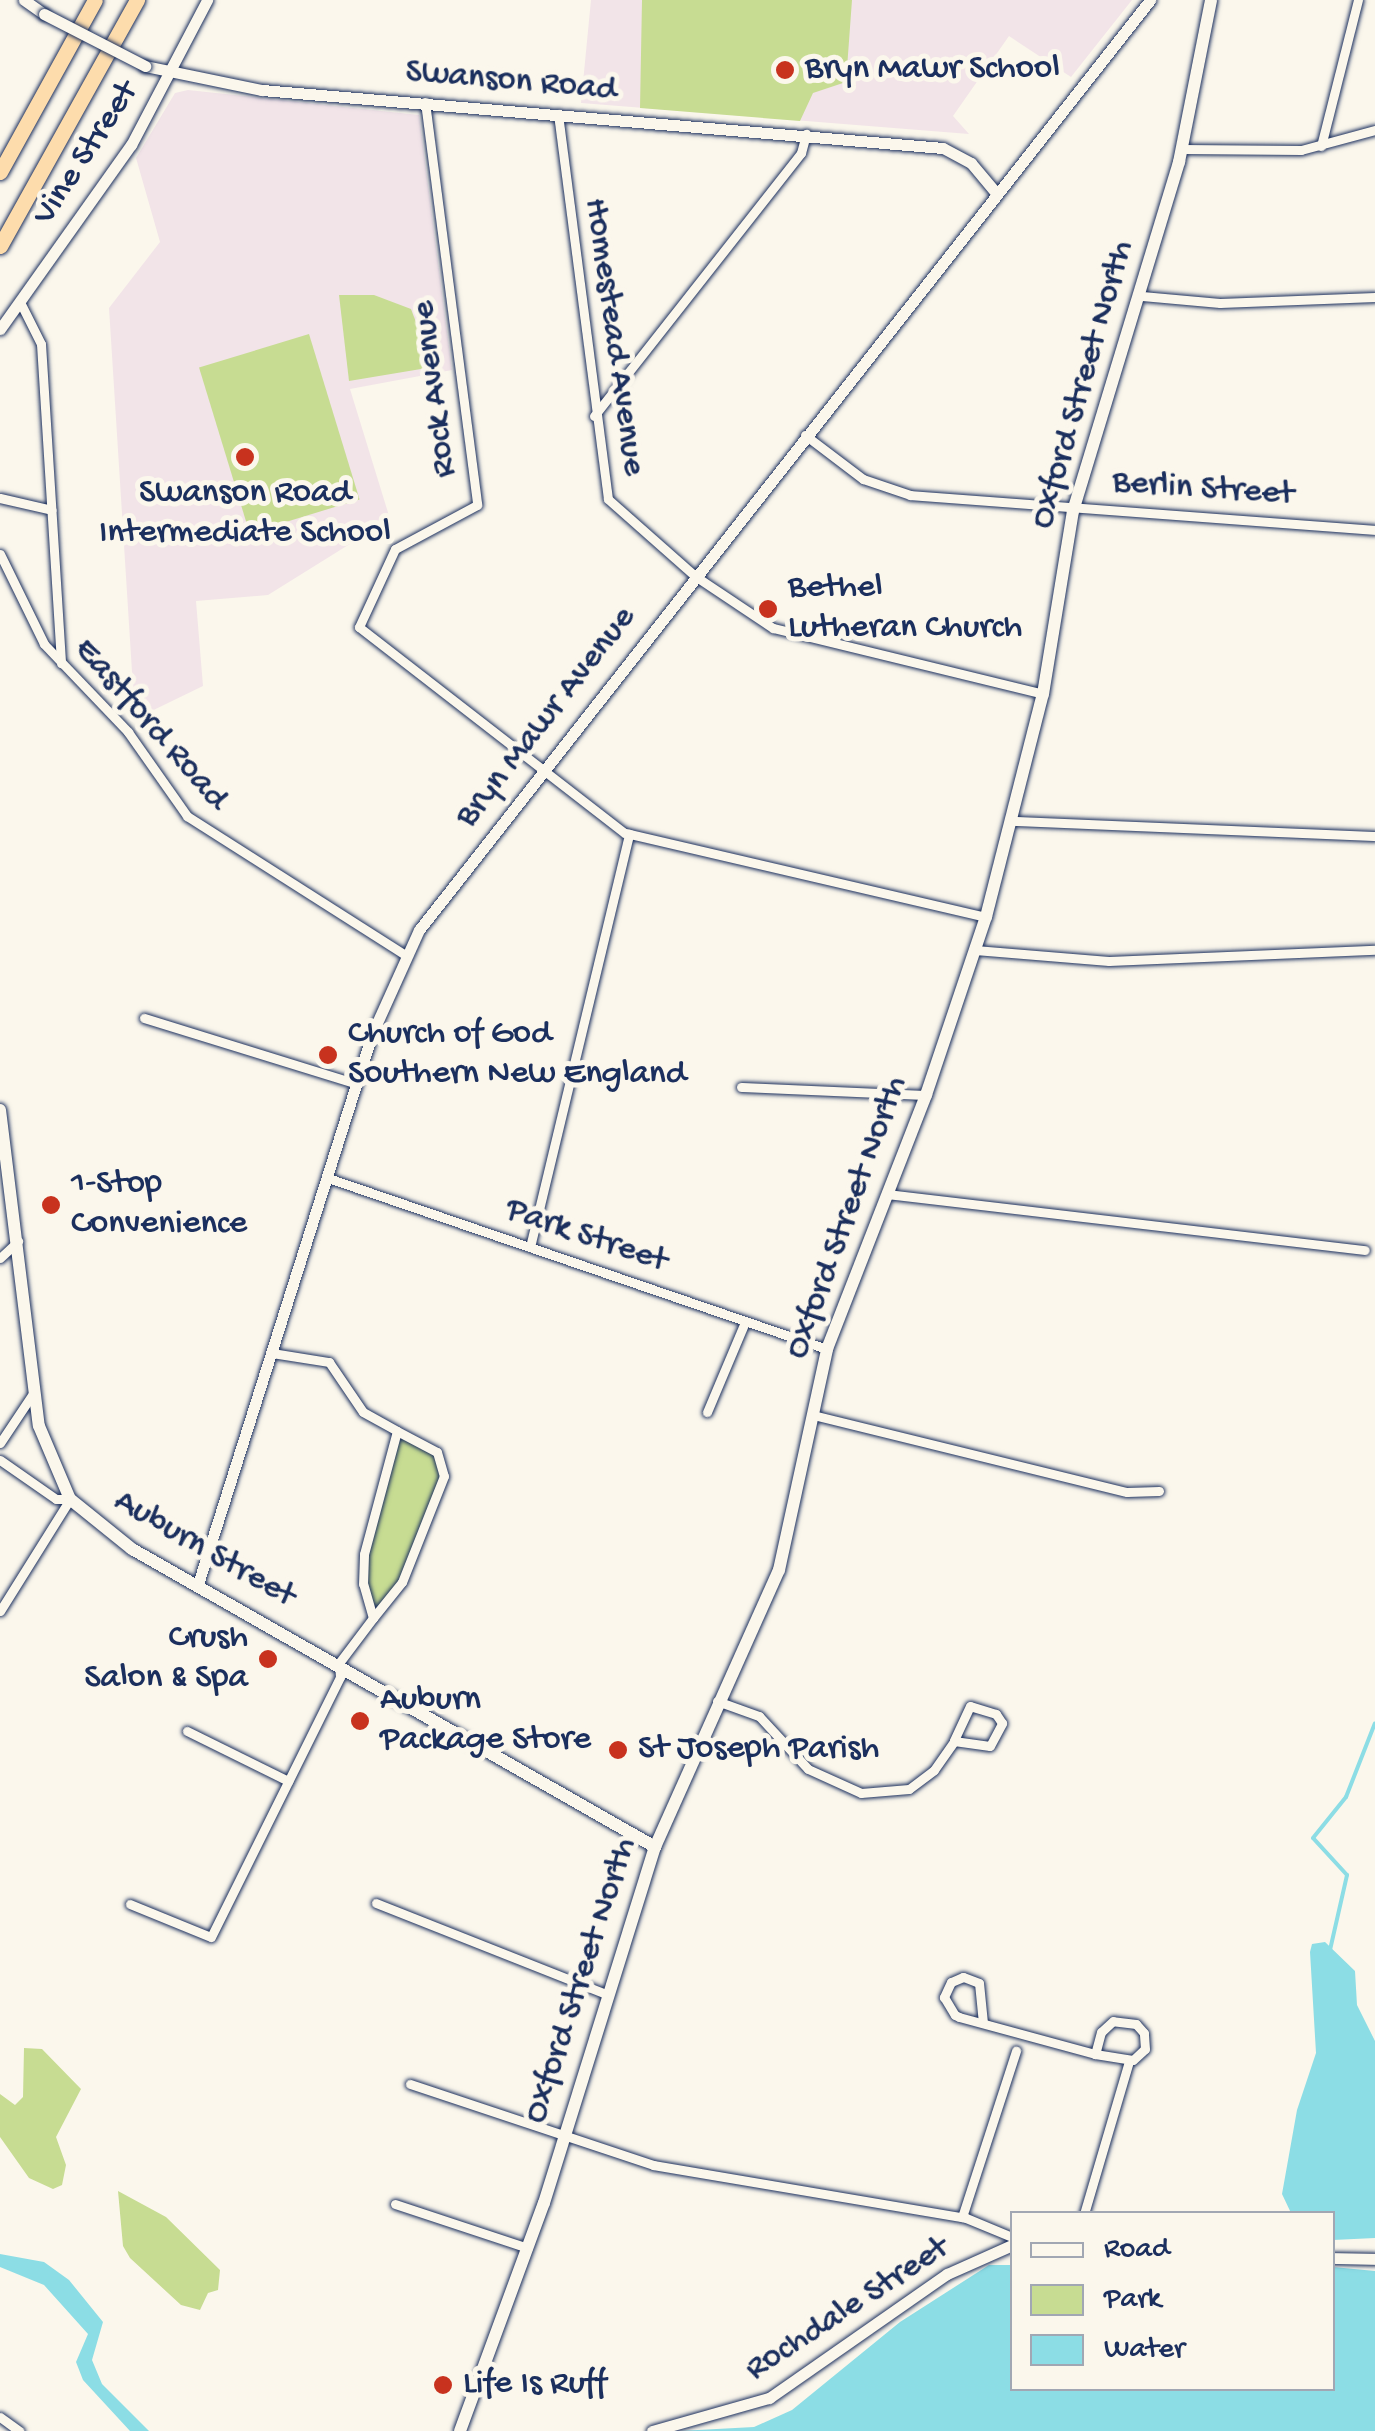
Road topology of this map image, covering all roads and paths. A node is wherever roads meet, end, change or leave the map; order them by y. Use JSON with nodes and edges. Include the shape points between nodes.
{"nodes":[{"id":1,"x":24,"y":0,"type":"edge"},
{"id":2,"x":95,"y":0,"type":"edge"},
{"id":3,"x":137,"y":0,"type":"edge"},
{"id":4,"x":207,"y":0,"type":"edge"},
{"id":5,"x":1150,"y":0,"type":"edge"},
{"id":6,"x":1358,"y":0,"type":"edge"},
{"id":7,"x":1209,"y":2,"type":"edge"},
{"id":8,"x":171,"y":74,"type":"junction"},
{"id":9,"x":426,"y":102,"type":"junction"},
{"id":10,"x":558,"y":114,"type":"junction"},
{"id":11,"x":1375,"y":130,"type":"edge"},
{"id":12,"x":806,"y":134,"type":"junction"},
{"id":13,"x":1321,"y":146,"type":"junction"},
{"id":14,"x":1182,"y":149,"type":"junction"},
{"id":15,"x":0,"y":172,"type":"edge"},
{"id":16,"x":995,"y":192,"type":"junction"},
{"id":17,"x":0,"y":246,"type":"edge"},
{"id":18,"x":1142,"y":296,"type":"junction"},
{"id":19,"x":1375,"y":296,"type":"edge"},
{"id":20,"x":20,"y":302,"type":"junction"},
{"id":21,"x":0,"y":329,"type":"edge"},
{"id":22,"x":594,"y":416,"type":"junction"},
{"id":23,"x":805,"y":435,"type":"junction"},
{"id":24,"x":0,"y":498,"type":"edge"},
{"id":25,"x":1073,"y":508,"type":"junction"},
{"id":26,"x":52,"y":510,"type":"junction"},
{"id":27,"x":1375,"y":530,"type":"edge"},
{"id":28,"x":0,"y":554,"type":"edge"},
{"id":29,"x":695,"y":576,"type":"junction"},
{"id":30,"x":61,"y":664,"type":"junction"},
{"id":31,"x":1043,"y":694,"type":"junction"},
{"id":32,"x":543,"y":768,"type":"junction"},
{"id":33,"x":1015,"y":821,"type":"junction"},
{"id":34,"x":629,"y":834,"type":"junction"},
{"id":35,"x":1375,"y":836,"type":"edge"},
{"id":36,"x":986,"y":917,"type":"junction"},
{"id":37,"x":975,"y":950,"type":"junction"},
{"id":38,"x":1375,"y":950,"type":"edge"},
{"id":39,"x":405,"y":955,"type":"junction"},
{"id":40,"x":144,"y":1018,"type":"dead end"},
{"id":41,"x":357,"y":1084,"type":"junction"},
{"id":42,"x":741,"y":1087,"type":"dead end"},
{"id":43,"x":926,"y":1095,"type":"junction"},
{"id":44,"x":0,"y":1110,"type":"edge"},
{"id":45,"x":328,"y":1178,"type":"junction"},
{"id":46,"x":887,"y":1194,"type":"junction"},
{"id":47,"x":18,"y":1241,"type":"junction"},
{"id":48,"x":530,"y":1247,"type":"junction"},
{"id":49,"x":1365,"y":1250,"type":"dead end"},
{"id":50,"x":0,"y":1258,"type":"edge"},
{"id":51,"x":745,"y":1322,"type":"junction"},
{"id":52,"x":827,"y":1349,"type":"junction"},
{"id":53,"x":272,"y":1353,"type":"junction"},
{"id":54,"x":34,"y":1392,"type":"junction"},
{"id":55,"x":708,"y":1412,"type":"dead end"},
{"id":56,"x":813,"y":1415,"type":"junction"},
{"id":57,"x":397,"y":1431,"type":"junction"},
{"id":58,"x":0,"y":1443,"type":"edge"},
{"id":59,"x":0,"y":1460,"type":"edge"},
{"id":60,"x":1160,"y":1491,"type":"dead end"},
{"id":61,"x":70,"y":1499,"type":"junction"},
{"id":62,"x":198,"y":1584,"type":"junction"},
{"id":63,"x":0,"y":1611,"type":"edge"},
{"id":64,"x":374,"y":1618,"type":"junction"},
{"id":65,"x":339,"y":1663,"type":"junction"},
{"id":66,"x":717,"y":1701,"type":"junction"},
{"id":67,"x":187,"y":1731,"type":"dead end"},
{"id":68,"x":954,"y":1740,"type":"junction"},
{"id":69,"x":288,"y":1781,"type":"junction"},
{"id":70,"x":656,"y":1847,"type":"junction"},
{"id":71,"x":376,"y":1903,"type":"dead end"},
{"id":72,"x":130,"y":1904,"type":"dead end"},
{"id":73,"x":608,"y":1995,"type":"junction"},
{"id":74,"x":983,"y":2023,"type":"junction"},
{"id":75,"x":1016,"y":2051,"type":"dead end"},
{"id":76,"x":1095,"y":2054,"type":"junction"},
{"id":77,"x":1129,"y":2061,"type":"junction"},
{"id":78,"x":410,"y":2084,"type":"dead end"},
{"id":79,"x":564,"y":2137,"type":"junction"},
{"id":80,"x":395,"y":2204,"type":"dead end"},
{"id":81,"x":1085,"y":2211,"type":"edge"},
{"id":82,"x":962,"y":2218,"type":"junction"},
{"id":83,"x":1010,"y":2240,"type":"edge"},
{"id":84,"x":1010,"y":2242,"type":"edge"},
{"id":85,"x":528,"y":2248,"type":"junction"},
{"id":86,"x":1335,"y":2258,"type":"edge"},
{"id":87,"x":1375,"y":2259,"type":"edge"},
{"id":88,"x":0,"y":2416,"type":"edge"},
{"id":89,"x":18,"y":2431,"type":"edge"},
{"id":90,"x":460,"y":2431,"type":"edge"},
{"id":91,"x":652,"y":2431,"type":"edge"}],
"edges":[{"from":1,"to":8,"type":"street","name":"Swanson Road","bridge":true},
{"from":2,"to":15,"type":"highway"},
{"from":3,"to":17,"type":"highway"},
{"from":4,"to":8,"type":"street","name":"Vine Street"},
{"from":5,"to":16,"type":"street","name":"Bryn Mawr Avenue"},
{"from":6,"to":13,"type":"street"},
{"from":7,"to":14,"type":"main road","name":"Oxford Street North"},
{"from":8,"to":9,"type":"street","name":"Swanson Road","via":[[252,89]]},
{"from":8,"to":20,"type":"street","name":"Vine Street","via":[[118,165]]},
{"from":9,"to":10,"type":"street","name":"Swanson Road"},
{"from":9,"to":32,"type":"street","name":"Rock Avenue","via":[[477,505],[394,549],[359,628]]},
{"from":10,"to":12,"type":"street","name":"Swanson Road"},
{"from":10,"to":22,"type":"street","name":"Homestead Avenue"},
{"from":11,"to":13,"type":"street"},
{"from":12,"to":16,"type":"street","name":"Swanson Road","via":[[949,149],[972,163]]},
{"from":12,"to":22,"type":"street","via":[[802,154]]},
{"from":13,"to":14,"type":"street"},
{"from":14,"to":18,"type":"main road","name":"Oxford Street North"},
{"from":16,"to":23,"type":"street","name":"Bryn Mawr Avenue"},
{"from":18,"to":19,"type":"street","via":[[1220,303]]},
{"from":18,"to":25,"type":"main road","name":"Oxford Street North"},
{"from":20,"to":21,"type":"street","name":"Vine Street"},
{"from":20,"to":26,"type":"street","via":[[42,344]]},
{"from":22,"to":29,"type":"street","name":"Homestead Avenue","via":[[604,493]]},
{"from":23,"to":25,"type":"street","name":"Berlin Street","via":[[863,480],[893,492]]},
{"from":23,"to":29,"type":"street","name":"Bryn Mawr Avenue"},
{"from":24,"to":26,"type":"street"},
{"from":25,"to":27,"type":"street","name":"Berlin Street"},
{"from":25,"to":31,"type":"main road","name":"Oxford Street North"},
{"from":26,"to":30,"type":"street"},
{"from":28,"to":30,"type":"street","name":"Eastford Road","via":[[39,636]]},
{"from":29,"to":31,"type":"street","name":"Homestead Avenue","via":[[779,631]]},
{"from":29,"to":32,"type":"street","name":"Bryn Mawr Avenue"},
{"from":30,"to":39,"type":"street","name":"Eastford Road","via":[[128,732],[194,823]]},
{"from":31,"to":33,"type":"main road","name":"Oxford Street North"},
{"from":32,"to":34,"type":"street","name":"Rock Avenue"},
{"from":32,"to":39,"type":"street","name":"Bryn Mawr Avenue"},
{"from":33,"to":35,"type":"street"},
{"from":33,"to":36,"type":"main road","name":"Oxford Street North"},
{"from":34,"to":36,"type":"street","name":"Rock Avenue"},
{"from":34,"to":48,"type":"street"},
{"from":36,"to":37,"type":"main road","name":"Oxford Street North"},
{"from":37,"to":38,"type":"street","via":[[1152,961]]},
{"from":37,"to":43,"type":"main road","name":"Oxford Street North"},
{"from":39,"to":41,"type":"street","name":"Bryn Mawr Avenue"},
{"from":40,"to":41,"type":"street"},
{"from":41,"to":45,"type":"street","name":"Bryn Mawr Avenue"},
{"from":42,"to":43,"type":"street"},
{"from":43,"to":46,"type":"main road","name":"Oxford Street North"},
{"from":44,"to":47,"type":"main road","name":"Auburn Street"},
{"from":45,"to":48,"type":"street","name":"Park Street"},
{"from":45,"to":53,"type":"street","name":"Bryn Mawr Avenue"},
{"from":46,"to":49,"type":"street"},
{"from":46,"to":52,"type":"main road","name":"Oxford Street North"},
{"from":47,"to":50,"type":"street"},
{"from":47,"to":54,"type":"main road","name":"Auburn Street"},
{"from":48,"to":51,"type":"street","name":"Park Street"},
{"from":51,"to":52,"type":"street","name":"Park Street"},
{"from":51,"to":55,"type":"street"},
{"from":52,"to":56,"type":"main road","name":"Oxford Street North"},
{"from":53,"to":57,"type":"street","via":[[329,1362],[364,1412]]},
{"from":53,"to":62,"type":"street","name":"Bryn Mawr Avenue"},
{"from":54,"to":58,"type":"street"},
{"from":54,"to":61,"type":"main road","name":"Auburn Street","via":[[48,1458]]},
{"from":56,"to":60,"type":"street","via":[[1126,1492]]},
{"from":56,"to":66,"type":"main road","name":"Oxford Street North","via":[[779,1570]]},
{"from":57,"to":64,"type":"street","via":[[364,1554],[363,1584]]},
{"from":57,"to":64,"type":"street","via":[[437,1452],[444,1476],[404,1580]]},
{"from":59,"to":61,"type":"street","via":[[56,1498]]},
{"from":61,"to":62,"type":"main road","name":"Auburn Street","via":[[112,1536]]},
{"from":61,"to":63,"type":"street"},
{"from":62,"to":65,"type":"main road","name":"Auburn Street"},
{"from":64,"to":65,"type":"street"},
{"from":65,"to":69,"type":"street","via":[[340,1677]]},
{"from":65,"to":70,"type":"main road","name":"Auburn Street"},
{"from":66,"to":68,"type":"street","via":[[759,1716],[817,1776],[861,1793],[909,1789],[934,1770]]},
{"from":66,"to":70,"type":"main road","name":"Oxford Street North"},
{"from":67,"to":69,"type":"street"},
{"from":68,"to":68,"type":"street","via":[[990,1746],[1002,1723],[996,1714],[970,1706]]},
{"from":69,"to":72,"type":"street","via":[[212,1937]]},
{"from":70,"to":73,"type":"main road","name":"Oxford Street North"},
{"from":71,"to":73,"type":"street"},
{"from":73,"to":79,"type":"main road","name":"Oxford Street North"},
{"from":74,"to":74,"type":"street","via":[[948,2010],[944,1997],[951,1982],[964,1977],[980,1983]]},
{"from":74,"to":76,"type":"street"},
{"from":75,"to":82,"type":"street"},
{"from":76,"to":77,"type":"street"},
{"from":76,"to":77,"type":"street","via":[[1103,2028],[1125,2021],[1139,2026],[1146,2041],[1143,2053]]},
{"from":77,"to":81,"type":"street"},
{"from":78,"to":79,"type":"street"},
{"from":79,"to":82,"type":"street","via":[[653,2165]]},
{"from":79,"to":85,"type":"main road","name":"Oxford Street North"},
{"from":80,"to":85,"type":"street"},
{"from":82,"to":83,"type":"street"},
{"from":84,"to":91,"type":"street","name":"Rochdale Street","via":[[947,2274],[769,2398]]},
{"from":85,"to":90,"type":"main road","name":"Oxford Street North"},
{"from":86,"to":87,"type":"street"},
{"from":88,"to":89,"type":"street"}]}
